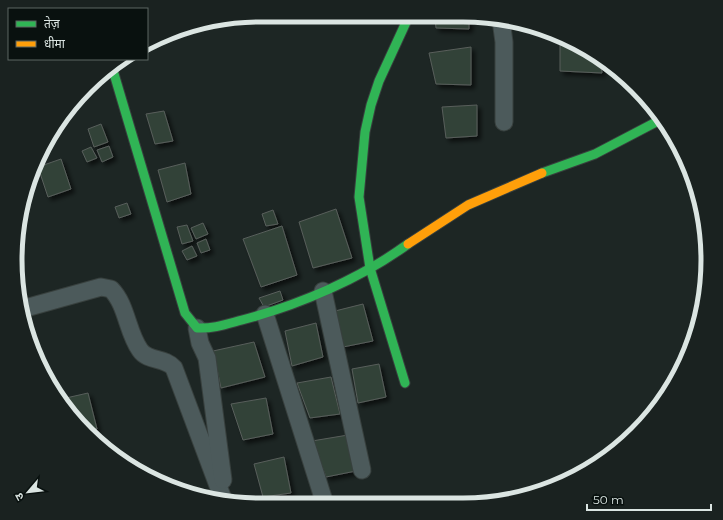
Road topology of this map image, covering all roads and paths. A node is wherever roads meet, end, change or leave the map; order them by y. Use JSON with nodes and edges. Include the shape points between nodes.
{"nodes":[{"id":1,"x":406,"y":22,"type":"edge"},
{"id":2,"x":502,"y":26,"type":"edge"},
{"id":3,"x":114,"y":72,"type":"edge"},
{"id":4,"x":504,"y":122,"type":"dead end"},
{"id":5,"x":657,"y":122,"type":"edge"},
{"id":6,"x":370,"y":268,"type":"junction"},
{"id":7,"x":323,"y":291,"type":"junction"},
{"id":8,"x":27,"y":308,"type":"edge"},
{"id":9,"x":265,"y":314,"type":"junction"},
{"id":10,"x":197,"y":328,"type":"junction"},
{"id":11,"x":405,"y":383,"type":"dead end"},
{"id":12,"x":362,"y":470,"type":"dead end"},
{"id":13,"x":221,"y":494,"type":"edge"},
{"id":14,"x":225,"y":495,"type":"edge"},
{"id":15,"x":323,"y":498,"type":"edge"}],
"edges":[{"from":1,"to":6,"type":"street","via":[[379,81],[365,132],[359,197]]},
{"from":2,"to":4,"type":"street"},
{"from":3,"to":10,"type":"street","via":[[185,313]]},
{"from":5,"to":6,"type":"street","via":[[596,154],[532,177],[468,206]]},
{"from":6,"to":7,"type":"street"},
{"from":6,"to":11,"type":"street"},
{"from":7,"to":9,"type":"street"},
{"from":7,"to":12,"type":"street"},
{"from":8,"to":13,"type":"street","via":[[101,288],[111,289],[119,301],[139,349],[147,357],[170,363],[176,372]]},
{"from":9,"to":10,"type":"street","via":[[214,328]]},
{"from":9,"to":15,"type":"street"},
{"from":10,"to":14,"type":"street","via":[[207,358]]}]}
